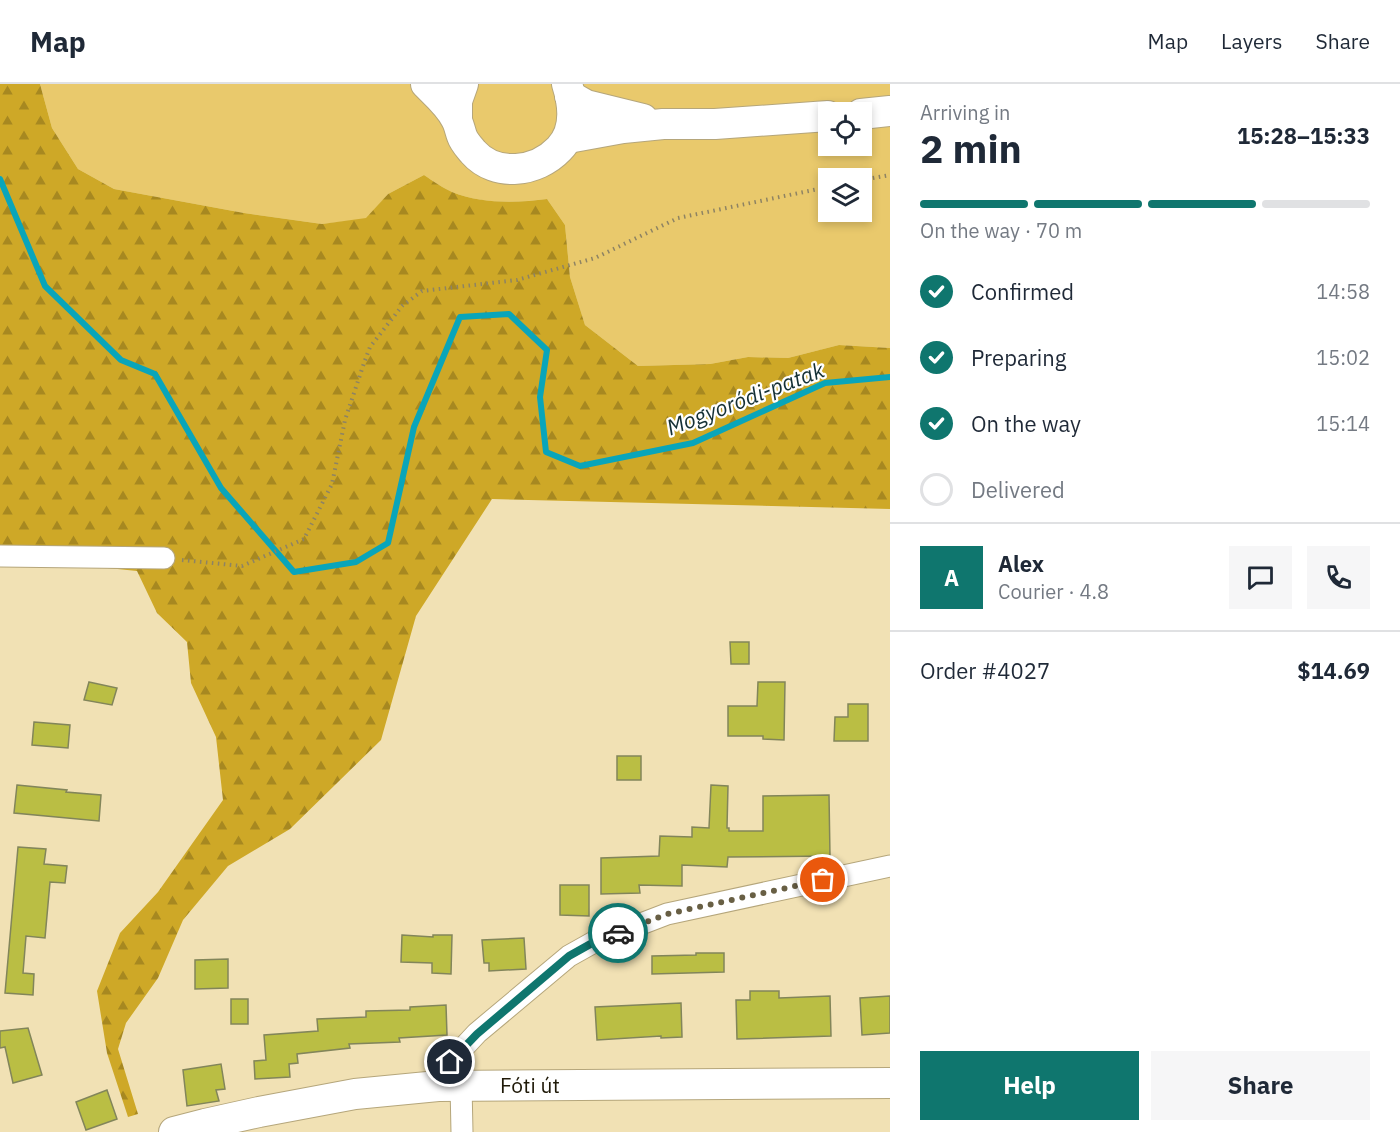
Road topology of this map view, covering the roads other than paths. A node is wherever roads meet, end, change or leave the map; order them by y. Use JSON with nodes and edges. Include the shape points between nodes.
{"nodes":[{"id":1,"x":426,"y":84,"type":"edge"},
{"id":2,"x":463,"y":84,"type":"edge"},
{"id":3,"x":569,"y":90,"type":"edge"},
{"id":4,"x":890,"y":111,"type":"edge"},
{"id":5,"x":872,"y":113,"type":"edge"},
{"id":6,"x":818,"y":117,"type":"edge"},
{"id":7,"x":457,"y":120,"type":"junction"},
{"id":8,"x":663,"y":124,"type":"junction"},
{"id":9,"x":568,"y":138,"type":"junction"},
{"id":10,"x":0,"y":556,"type":"edge"},
{"id":11,"x":164,"y":558,"type":"road end"},
{"id":12,"x":890,"y":866,"type":"edge"},
{"id":13,"x":890,"y":1083,"type":"edge"},
{"id":14,"x":450,"y":1086,"type":"junction"},
{"id":15,"x":174,"y":1132,"type":"edge"},
{"id":16,"x":462,"y":1132,"type":"edge"}],
"edges":[{"from":1,"to":7,"type":"main road"},
{"from":2,"to":7,"type":"main road","via":[[457,101]]},
{"from":3,"to":8,"type":"main road","via":[[586,105]]},
{"from":3,"to":9,"type":"main road","via":[[574,114]]},
{"from":4,"to":5,"type":"main road"},
{"from":6,"to":8,"type":"main road"},
{"from":7,"to":9,"type":"main road","via":[[474,153],[490,164],[508,169],[527,168],[545,161]]},
{"from":8,"to":9,"type":"main road"},
{"from":10,"to":11,"type":"street"},
{"from":12,"to":14,"type":"street","via":[[667,914],[594,942],[569,956],[477,1034],[443,1072]]},
{"from":13,"to":14,"type":"main road","name":"Fóti út"},
{"from":14,"to":15,"type":"main road","name":"Fóti út","via":[[354,1094]]},
{"from":14,"to":16,"type":"street"}]}
